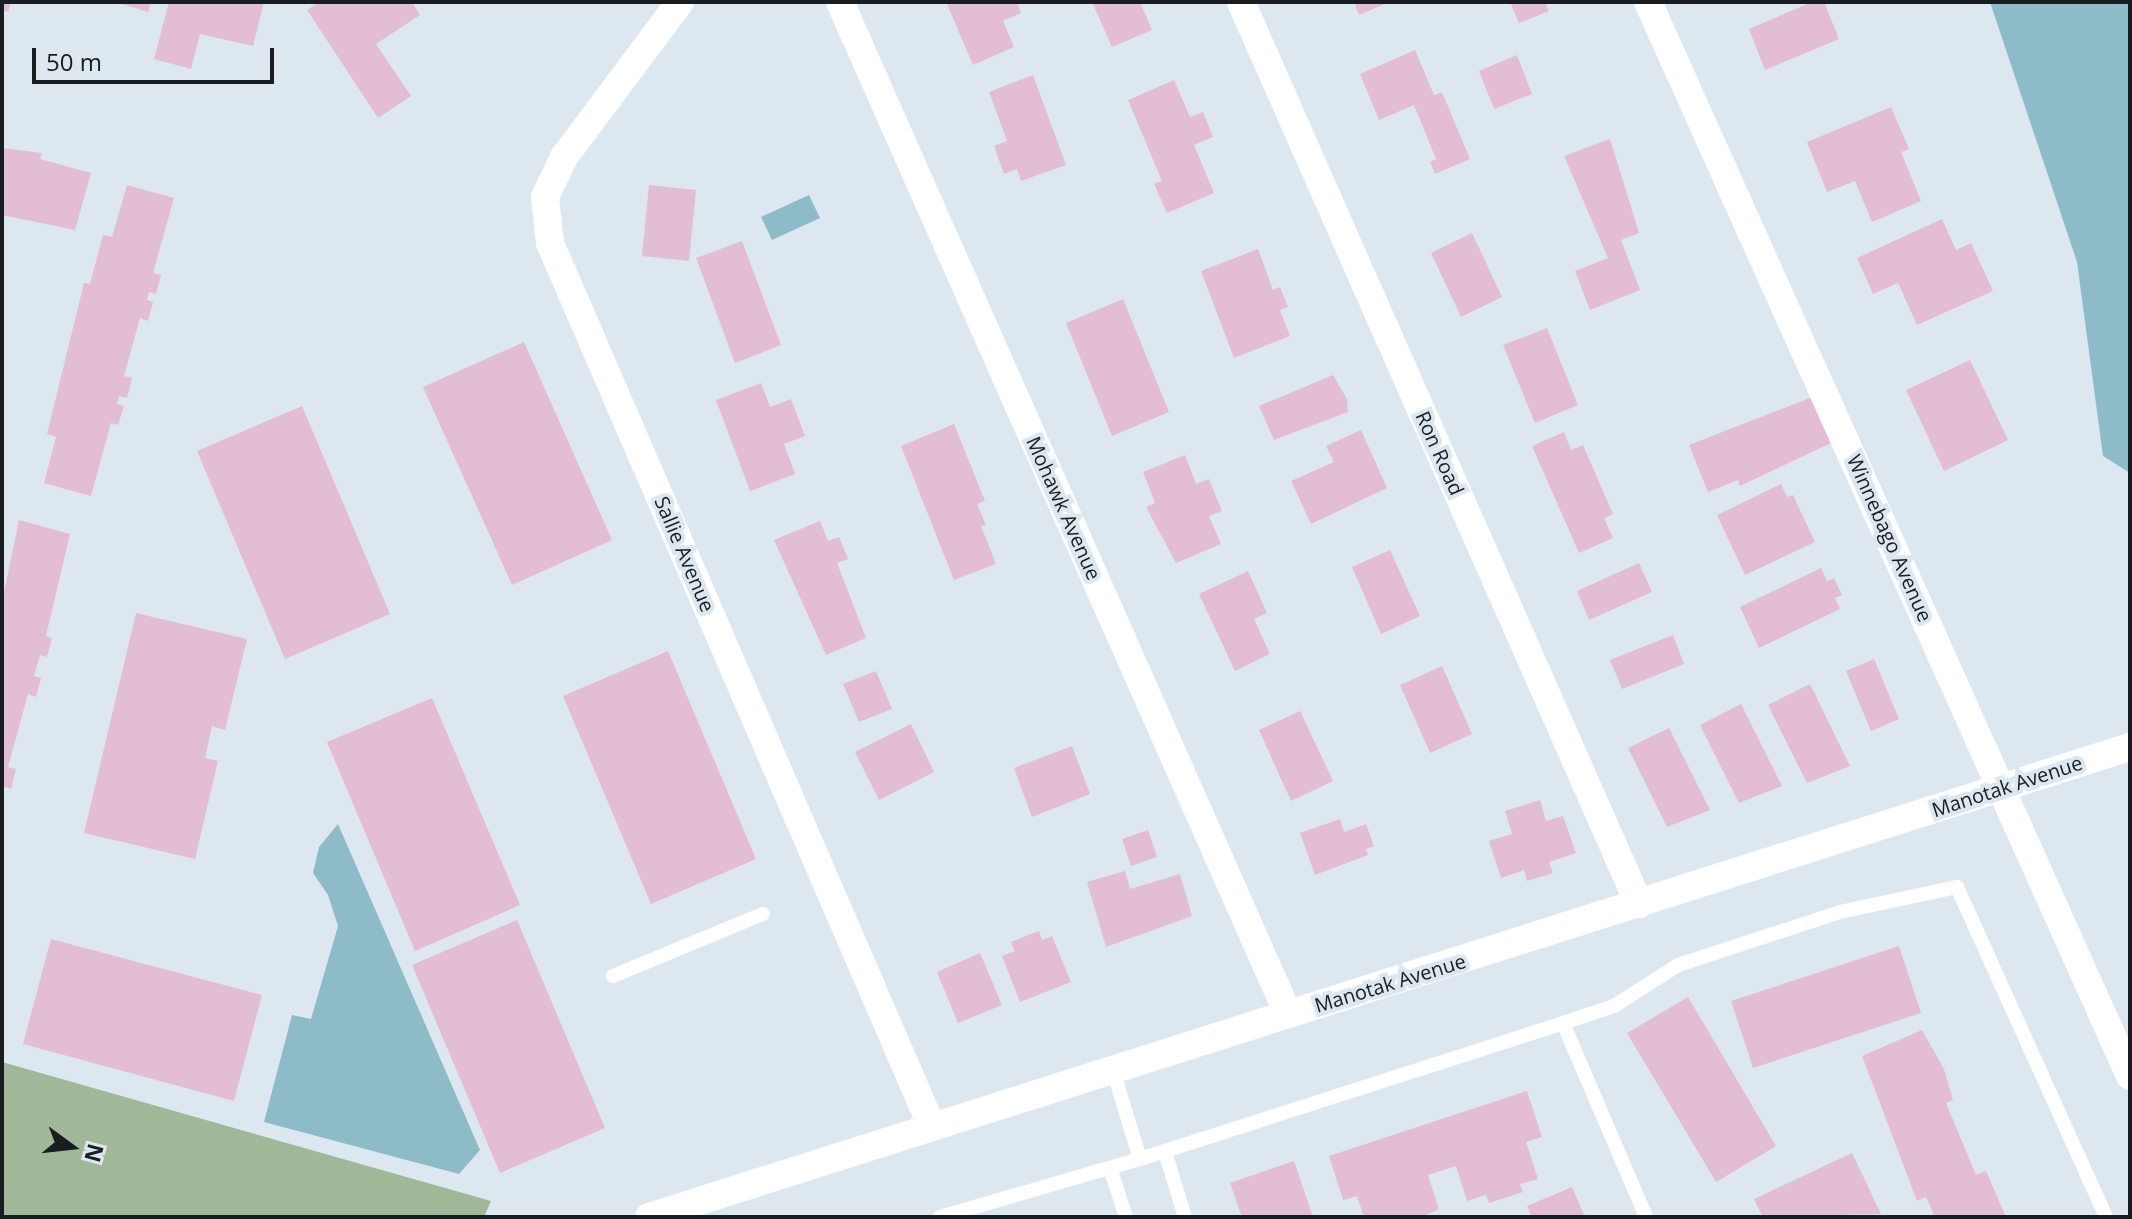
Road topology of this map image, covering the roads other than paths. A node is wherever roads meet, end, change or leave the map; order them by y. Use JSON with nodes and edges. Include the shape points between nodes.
{"nodes":[{"id":1,"x":680,"y":2,"type":"edge"},
{"id":2,"x":840,"y":2,"type":"edge"},
{"id":3,"x":1241,"y":2,"type":"edge"},
{"id":4,"x":1648,"y":2,"type":"edge"},
{"id":5,"x":2130,"y":747,"type":"edge"},
{"id":6,"x":2003,"y":788,"type":"junction"},
{"id":7,"x":1639,"y":904,"type":"junction"},
{"id":8,"x":763,"y":914,"type":"dead end"},
{"id":9,"x":613,"y":976,"type":"dead end"},
{"id":10,"x":1288,"y":1014,"type":"junction"},
{"id":11,"x":1563,"y":1023,"type":"junction"},
{"id":12,"x":1113,"y":1070,"type":"junction"},
{"id":13,"x":2130,"y":1076,"type":"edge"},
{"id":14,"x":932,"y":1127,"type":"junction"},
{"id":15,"x":1165,"y":1152,"type":"junction"},
{"id":16,"x":1140,"y":1159,"type":"junction"},
{"id":17,"x":1110,"y":1168,"type":"junction"},
{"id":18,"x":649,"y":1217,"type":"edge"},
{"id":19,"x":940,"y":1217,"type":"edge"},
{"id":20,"x":1126,"y":1217,"type":"edge"},
{"id":21,"x":1185,"y":1217,"type":"edge"},
{"id":22,"x":1646,"y":1217,"type":"edge"},
{"id":23,"x":2106,"y":1217,"type":"edge"}],
"edges":[{"from":1,"to":14,"type":"street","name":"Sallie Avenue","via":[[564,157],[545,197],[550,243]]},
{"from":2,"to":10,"type":"street","name":"Mohawk Avenue"},
{"from":3,"to":7,"type":"street","name":"Ron Road"},
{"from":4,"to":6,"type":"street","name":"Winnebago Avenue"},
{"from":5,"to":6,"type":"street","name":"Manotak Avenue"},
{"from":6,"to":7,"type":"street","name":"Manotak Avenue"},
{"from":6,"to":13,"type":"street","name":"Winnebago Avenue"},
{"from":7,"to":10,"type":"street","name":"Manotak Avenue"},
{"from":8,"to":9,"type":"lane"},
{"from":10,"to":12,"type":"street","name":"Manotak Avenue"},
{"from":11,"to":15,"type":"lane"},
{"from":11,"to":22,"type":"lane"},
{"from":11,"to":23,"type":"lane","via":[[1614,1006],[1678,965],[1840,912],[1957,887]]},
{"from":12,"to":14,"type":"street","name":"Manotak Avenue"},
{"from":12,"to":16,"type":"lane"},
{"from":14,"to":18,"type":"street","name":"Manotak Avenue"},
{"from":15,"to":16,"type":"lane"},
{"from":15,"to":21,"type":"lane"},
{"from":16,"to":17,"type":"lane"},
{"from":17,"to":19,"type":"lane"},
{"from":17,"to":20,"type":"lane"}]}
